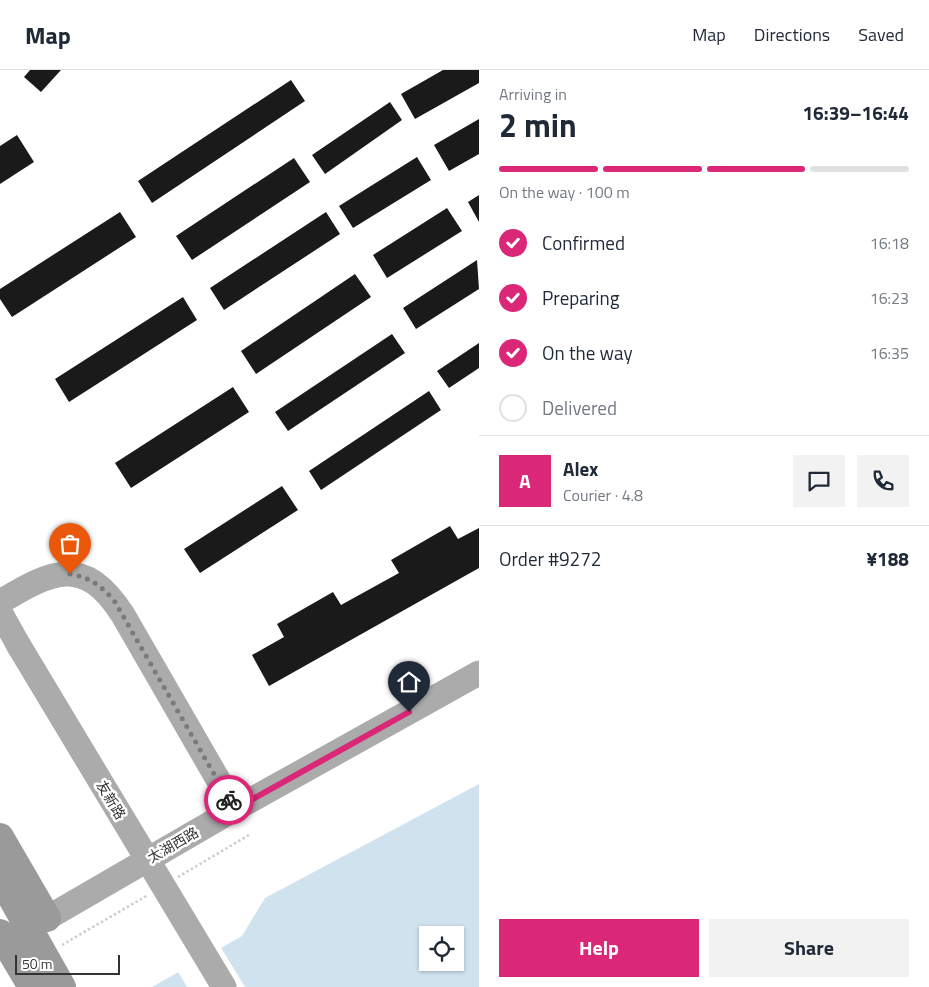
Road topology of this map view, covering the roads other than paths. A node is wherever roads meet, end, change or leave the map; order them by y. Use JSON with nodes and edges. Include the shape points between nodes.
{"nodes":[{"id":1,"x":0,"y":602,"type":"edge"},
{"id":2,"x":0,"y":612,"type":"edge"},
{"id":3,"x":8,"y":649,"type":"edge"},
{"id":4,"x":479,"y":655,"type":"edge"},
{"id":5,"x":479,"y":673,"type":"edge"},
{"id":6,"x":231,"y":802,"type":"junction"},
{"id":7,"x":0,"y":837,"type":"edge"},
{"id":8,"x":0,"y":877,"type":"edge"},
{"id":9,"x":43,"y":912,"type":"junction"},
{"id":10,"x":0,"y":928,"type":"edge"},
{"id":11,"x":0,"y":933,"type":"edge"},
{"id":12,"x":0,"y":946,"type":"edge"},
{"id":13,"x":32,"y":987,"type":"edge"},
{"id":14,"x":62,"y":987,"type":"edge"},
{"id":15,"x":206,"y":987,"type":"edge"},
{"id":16,"x":224,"y":987,"type":"edge"}],
"edges":[{"from":1,"to":6,"type":"main road","via":[[55,574],[84,577],[102,588],[123,615]]},
{"from":2,"to":3,"type":"main road","name":"友新路"},
{"from":3,"to":15,"type":"main road","name":"友新路"},
{"from":3,"to":16,"type":"main road","name":"友新路","bridge":true},
{"from":4,"to":6,"type":"main road","name":"太湖西路"},
{"from":5,"to":6,"type":"main road","name":"太湖西路"},
{"from":6,"to":9,"type":"main road","name":"太湖西路"},
{"from":7,"to":9,"type":"highway"},
{"from":8,"to":14,"type":"highway","bridge":true},
{"from":9,"to":10,"type":"main road","name":"太湖西路"},
{"from":9,"to":12,"type":"main road","name":"太湖西路"},
{"from":11,"to":13,"type":"highway","bridge":true}]}
